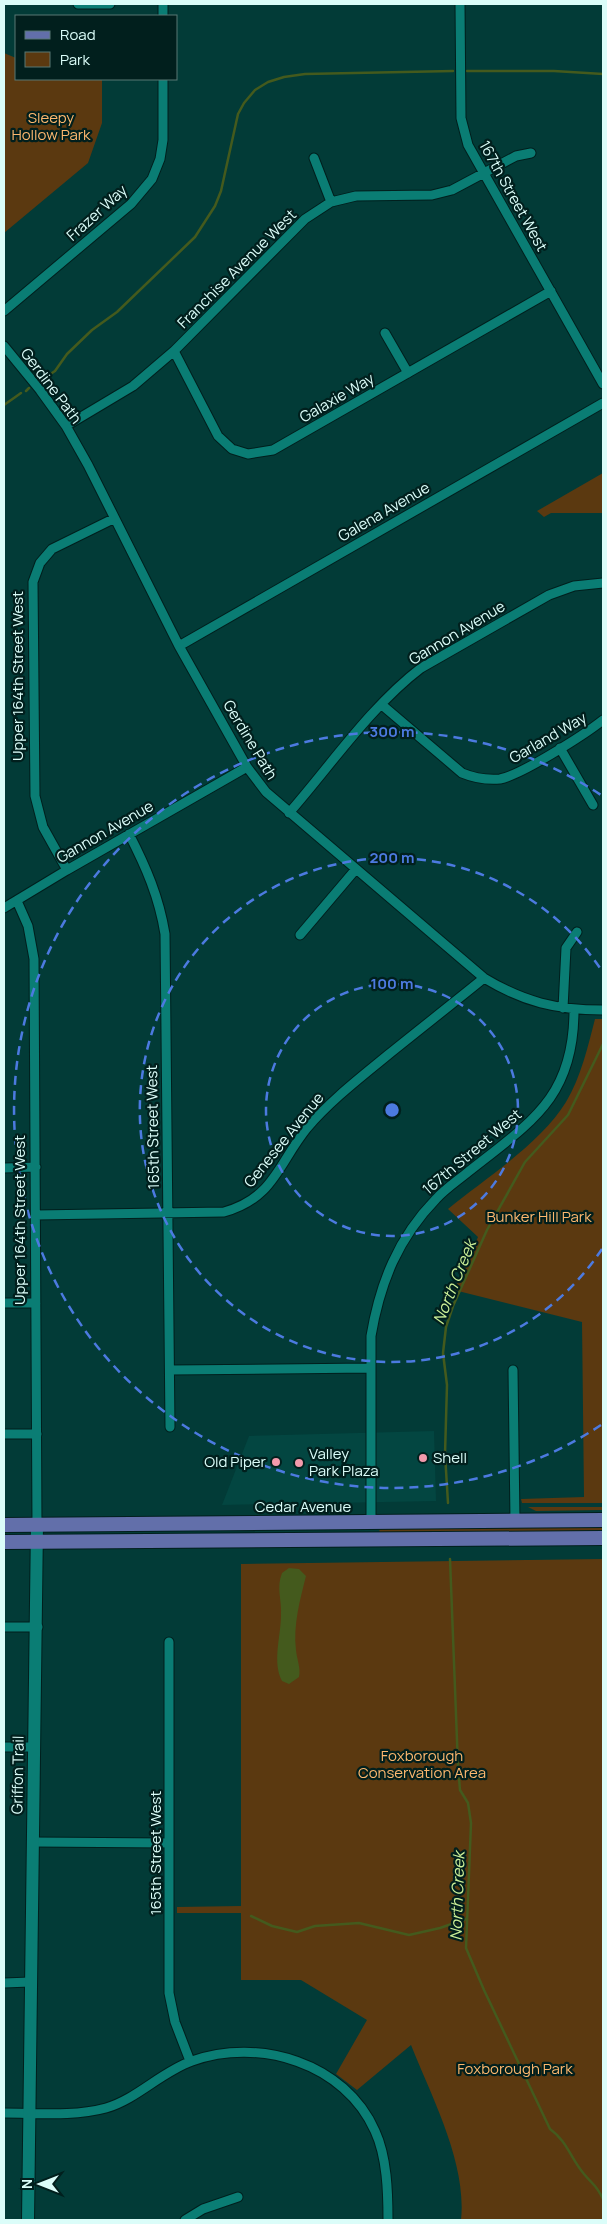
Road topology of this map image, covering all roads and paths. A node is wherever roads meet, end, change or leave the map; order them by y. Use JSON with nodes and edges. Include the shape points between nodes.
{"nodes":[{"id":1,"x":78,"y":4,"type":"edge"},
{"id":2,"x":110,"y":4,"type":"edge"},
{"id":3,"x":460,"y":4,"type":"edge"},
{"id":4,"x":163,"y":80,"type":"edge"},
{"id":5,"x":531,"y":153,"type":"dead end"},
{"id":6,"x":314,"y":158,"type":"dead end"},
{"id":7,"x":483,"y":175,"type":"junction"},
{"id":8,"x":331,"y":202,"type":"junction"},
{"id":9,"x":551,"y":292,"type":"junction"},
{"id":10,"x":4,"y":311,"type":"edge"},
{"id":11,"x":385,"y":333,"type":"dead end"},
{"id":12,"x":4,"y":346,"type":"edge"},
{"id":13,"x":174,"y":351,"type":"junction"},
{"id":14,"x":408,"y":373,"type":"junction"},
{"id":15,"x":603,"y":384,"type":"edge"},
{"id":16,"x":603,"y":403,"type":"edge"},
{"id":17,"x":66,"y":426,"type":"junction"},
{"id":18,"x":113,"y":519,"type":"junction"},
{"id":19,"x":603,"y":583,"type":"edge"},
{"id":20,"x":179,"y":646,"type":"junction"},
{"id":21,"x":382,"y":704,"type":"junction"},
{"id":22,"x":603,"y":720,"type":"edge"},
{"id":23,"x":560,"y":748,"type":"junction"},
{"id":24,"x":247,"y":767,"type":"junction"},
{"id":25,"x":594,"y":806,"type":"dead end"},
{"id":26,"x":290,"y":813,"type":"junction"},
{"id":27,"x":129,"y":834,"type":"junction"},
{"id":28,"x":356,"y":869,"type":"junction"},
{"id":29,"x":67,"y":870,"type":"junction"},
{"id":30,"x":17,"y":901,"type":"junction"},
{"id":31,"x":4,"y":908,"type":"edge"},
{"id":32,"x":578,"y":932,"type":"dead end"},
{"id":33,"x":300,"y":936,"type":"dead end"},
{"id":34,"x":484,"y":978,"type":"junction"},
{"id":35,"x":563,"y":1008,"type":"junction"},
{"id":36,"x":574,"y":1010,"type":"junction"},
{"id":37,"x":603,"y":1010,"type":"edge"},
{"id":38,"x":36,"y":1167,"type":"junction"},
{"id":39,"x":4,"y":1168,"type":"edge"},
{"id":40,"x":36,"y":1214,"type":"junction"},
{"id":41,"x":168,"y":1214,"type":"junction"},
{"id":42,"x":4,"y":1303,"type":"edge"},
{"id":43,"x":36,"y":1303,"type":"junction"},
{"id":44,"x":370,"y":1368,"type":"junction"},
{"id":45,"x":170,"y":1370,"type":"junction"},
{"id":46,"x":513,"y":1370,"type":"dead end"},
{"id":47,"x":170,"y":1426,"type":"dead end"},
{"id":48,"x":4,"y":1434,"type":"edge"},
{"id":49,"x":38,"y":1434,"type":"junction"},
{"id":50,"x":603,"y":1520,"type":"edge"},
{"id":51,"x":514,"y":1521,"type":"junction"},
{"id":52,"x":372,"y":1522,"type":"junction"},
{"id":53,"x":4,"y":1525,"type":"edge"},
{"id":54,"x":38,"y":1525,"type":"junction"},
{"id":55,"x":603,"y":1538,"type":"edge"},
{"id":56,"x":319,"y":1540,"type":"junction"},
{"id":57,"x":38,"y":1541,"type":"junction"},
{"id":58,"x":4,"y":1542,"type":"edge"},
{"id":59,"x":4,"y":1627,"type":"edge"},
{"id":60,"x":38,"y":1627,"type":"junction"},
{"id":61,"x":169,"y":1642,"type":"dead end"},
{"id":62,"x":35,"y":1747,"type":"junction"},
{"id":63,"x":4,"y":1748,"type":"edge"},
{"id":64,"x":33,"y":1842,"type":"junction"},
{"id":65,"x":169,"y":1842,"type":"junction"},
{"id":66,"x":30,"y":1982,"type":"junction"},
{"id":67,"x":4,"y":1983,"type":"edge"},
{"id":68,"x":190,"y":2061,"type":"junction"},
{"id":69,"x":4,"y":2113,"type":"edge"},
{"id":70,"x":30,"y":2113,"type":"junction"},
{"id":71,"x":238,"y":2197,"type":"dead end"},
{"id":72,"x":28,"y":2220,"type":"edge"},
{"id":73,"x":186,"y":2220,"type":"edge"},
{"id":74,"x":388,"y":2220,"type":"edge"}],
"edges":[{"from":1,"to":2,"type":"street"},
{"from":3,"to":7,"type":"street","name":"167th Street West","via":[[461,118],[468,145]]},
{"from":4,"to":10,"type":"street","name":"Frazer Way","via":[[164,140],[152,179],[131,204]]},
{"from":5,"to":7,"type":"street","name":"Franchise Avenue West","via":[[516,156]]},
{"from":6,"to":8,"type":"street"},
{"from":7,"to":8,"type":"street","name":"Franchise Avenue West","via":[[452,190],[432,194],[356,196]]},
{"from":7,"to":9,"type":"street","name":"167th Street West"},
{"from":8,"to":13,"type":"street","name":"Franchise Avenue West","via":[[305,219]]},
{"from":9,"to":14,"type":"street","name":"Galaxie Way"},
{"from":9,"to":15,"type":"street","name":"167th Street West"},
{"from":11,"to":14,"type":"street"},
{"from":12,"to":17,"type":"street","name":"Gerdine Path"},
{"from":13,"to":14,"type":"street","name":"Galaxie Way","via":[[218,436],[232,449],[248,454],[273,450]]},
{"from":13,"to":17,"type":"street","name":"Franchise Avenue West","via":[[133,386]]},
{"from":16,"to":20,"type":"street","name":"Galena Avenue"},
{"from":17,"to":18,"type":"street","name":"Gerdine Path"},
{"from":18,"to":20,"type":"street","name":"Gerdine Path"},
{"from":18,"to":29,"type":"street","name":"Upper 164th Street West","via":[[52,549],[40,563],[33,582],[34,796],[43,827]]},
{"from":19,"to":21,"type":"street","name":"Gannon Avenue","via":[[574,586],[549,595],[421,668],[402,682]]},
{"from":20,"to":24,"type":"street","name":"Gerdine Path"},
{"from":21,"to":23,"type":"street","name":"Garland Way","via":[[462,773],[476,778],[500,779]]},
{"from":21,"to":26,"type":"street","name":"Gannon Avenue"},
{"from":22,"to":23,"type":"street","name":"Garland Way"},
{"from":23,"to":25,"type":"street"},
{"from":24,"to":26,"type":"street","name":"Gerdine Path","via":[[266,792]]},
{"from":24,"to":27,"type":"street","name":"Gannon Avenue"},
{"from":26,"to":28,"type":"street","name":"Gerdine Path"},
{"from":27,"to":29,"type":"street","name":"Gannon Avenue"},
{"from":27,"to":41,"type":"street","name":"165th Street West","via":[[153,883],[165,934]]},
{"from":28,"to":33,"type":"street"},
{"from":28,"to":34,"type":"street","name":"Gerdine Path"},
{"from":29,"to":30,"type":"street","name":"Gannon Avenue"},
{"from":30,"to":31,"type":"street","name":"Gannon Avenue"},
{"from":30,"to":38,"type":"street","name":"Upper 164th Street West","via":[[28,926],[34,959]]},
{"from":32,"to":35,"type":"street","via":[[566,948]]},
{"from":34,"to":35,"type":"street","name":"Gerdine Path","via":[[524,999]]},
{"from":34,"to":41,"type":"street","name":"Genesee Avenue","via":[[337,1096],[307,1129],[270,1184],[254,1199],[224,1212]]},
{"from":35,"to":36,"type":"street","name":"Gerdine Path"},
{"from":36,"to":37,"type":"street","name":"Gerdine Path"},
{"from":36,"to":44,"type":"street","name":"167th Street West","via":[[570,1058],[550,1100],[529,1124],[437,1197],[399,1246],[376,1306]]},
{"from":38,"to":39,"type":"street"},
{"from":38,"to":40,"type":"street","name":"Upper 164th Street West"},
{"from":40,"to":41,"type":"street","name":"Genesee Avenue"},
{"from":40,"to":43,"type":"street","name":"Upper 164th Street West"},
{"from":41,"to":45,"type":"street","name":"165th Street West"},
{"from":42,"to":43,"type":"street"},
{"from":43,"to":49,"type":"street","name":"Upper 164th Street West"},
{"from":44,"to":45,"type":"street"},
{"from":44,"to":52,"type":"street","name":"167th Street West"},
{"from":45,"to":47,"type":"street","name":"165th Street West"},
{"from":46,"to":51,"type":"street"},
{"from":48,"to":49,"type":"street"},
{"from":49,"to":54,"type":"street","name":"Upper 164th Street West"},
{"from":50,"to":51,"type":"main road","name":"Cedar Avenue"},
{"from":51,"to":52,"type":"main road","name":"Cedar Avenue"},
{"from":52,"to":54,"type":"main road","name":"Cedar Avenue"},
{"from":52,"to":56,"type":"main road","via":[[352,1532]]},
{"from":53,"to":54,"type":"main road","name":"Cedar Avenue"},
{"from":54,"to":57,"type":"street","name":"Upper 164th Street West"},
{"from":55,"to":56,"type":"main road"},
{"from":56,"to":57,"type":"main road"},
{"from":57,"to":58,"type":"main road"},
{"from":57,"to":60,"type":"street","name":"Griffon Trail"},
{"from":59,"to":60,"type":"street"},
{"from":60,"to":62,"type":"street","name":"Griffon Trail"},
{"from":61,"to":65,"type":"street","name":"165th Street West"},
{"from":62,"to":63,"type":"street"},
{"from":62,"to":64,"type":"street","name":"Griffon Trail"},
{"from":64,"to":65,"type":"street"},
{"from":64,"to":66,"type":"street","name":"Griffon Trail"},
{"from":65,"to":68,"type":"street","name":"165th Street West","via":[[170,1993],[175,2022]]},
{"from":66,"to":67,"type":"street"},
{"from":66,"to":70,"type":"street","name":"Griffon Trail"},
{"from":68,"to":70,"type":"street","via":[[107,2108]]},
{"from":68,"to":74,"type":"street","via":[[235,2051],[271,2054],[320,2071],[345,2088],[361,2106],[379,2142]]},
{"from":69,"to":70,"type":"street"},
{"from":70,"to":72,"type":"street","name":"Griffon Trail"},
{"from":71,"to":73,"type":"street","via":[[203,2209]]}]}
